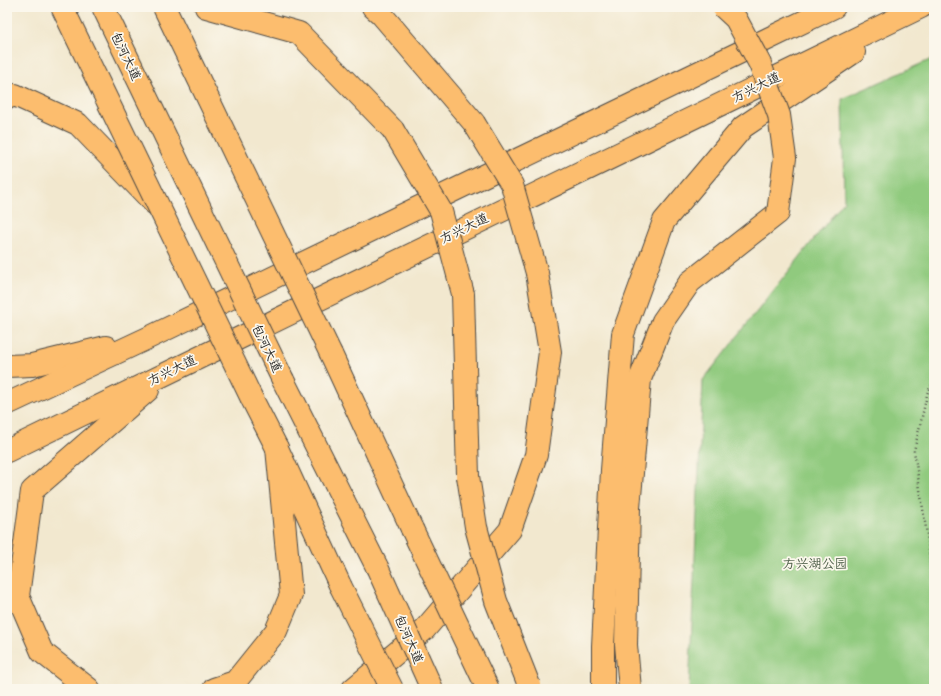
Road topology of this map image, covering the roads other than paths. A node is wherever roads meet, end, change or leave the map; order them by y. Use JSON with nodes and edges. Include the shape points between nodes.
{"nodes":[{"id":1,"x":62,"y":7,"type":"edge"},
{"id":2,"x":103,"y":7,"type":"edge"},
{"id":3,"x":164,"y":7,"type":"edge"},
{"id":4,"x":206,"y":7,"type":"edge"},
{"id":5,"x":373,"y":7,"type":"edge"},
{"id":6,"x":724,"y":7,"type":"edge"},
{"id":7,"x":834,"y":7,"type":"edge"},
{"id":8,"x":921,"y":7,"type":"edge"},
{"id":9,"x":7,"y":98,"type":"edge"},
{"id":10,"x":160,"y":209,"type":"junction"},
{"id":11,"x":150,"y":337,"type":"junction"},
{"id":12,"x":7,"y":366,"type":"edge"},
{"id":13,"x":170,"y":371,"type":"junction"},
{"id":14,"x":7,"y":404,"type":"edge"},
{"id":15,"x":277,"y":448,"type":"junction"},
{"id":16,"x":7,"y":451,"type":"edge"},
{"id":17,"x":530,"y":687,"type":"edge"},
{"id":18,"x":89,"y":689,"type":"edge"},
{"id":19,"x":214,"y":689,"type":"edge"},
{"id":20,"x":353,"y":689,"type":"edge"},
{"id":21,"x":392,"y":689,"type":"edge"},
{"id":22,"x":432,"y":689,"type":"edge"},
{"id":23,"x":488,"y":689,"type":"edge"},
{"id":24,"x":603,"y":689,"type":"edge"},
{"id":25,"x":630,"y":689,"type":"edge"}],
"edges":[{"from":1,"to":10,"type":"main road","bridge":true},
{"from":2,"to":22,"type":"main road","name":"包河大道","bridge":true,"via":[[283,380],[377,567]]},
{"from":3,"to":23,"type":"main road","bridge":true},
{"from":4,"to":17,"type":"main road","bridge":true,"via":[[299,33],[393,130],[441,211],[463,294],[468,476],[476,527],[496,601]]},
{"from":5,"to":20,"type":"main road","bridge":true,"via":[[474,123],[512,185],[537,274],[550,352],[536,455],[510,530],[425,629]]},
{"from":6,"to":25,"type":"main road","bridge":true,"via":[[736,19],[760,64],[779,115],[785,158],[778,213],[690,282],[663,321],[640,379],[629,508],[626,645]]},
{"from":7,"to":11,"type":"main road"},
{"from":8,"to":13,"type":"main road","name":"方兴大道"},
{"from":8,"to":24,"type":"main road","via":[[743,127],[664,221],[623,334],[612,478]]},
{"from":9,"to":10,"type":"main road","via":[[15,96],[78,124]]},
{"from":10,"to":15,"type":"main road","bridge":true},
{"from":11,"to":12,"type":"main road","via":[[32,365]]},
{"from":11,"to":14,"type":"main road"},
{"from":13,"to":16,"type":"main road","name":"方兴大道"},
{"from":13,"to":18,"type":"main road","via":[[32,491],[18,596],[42,652]]},
{"from":15,"to":19,"type":"main road","via":[[291,595],[276,631],[234,682]]},
{"from":15,"to":21,"type":"main road","bridge":true,"via":[[340,585]]}]}
